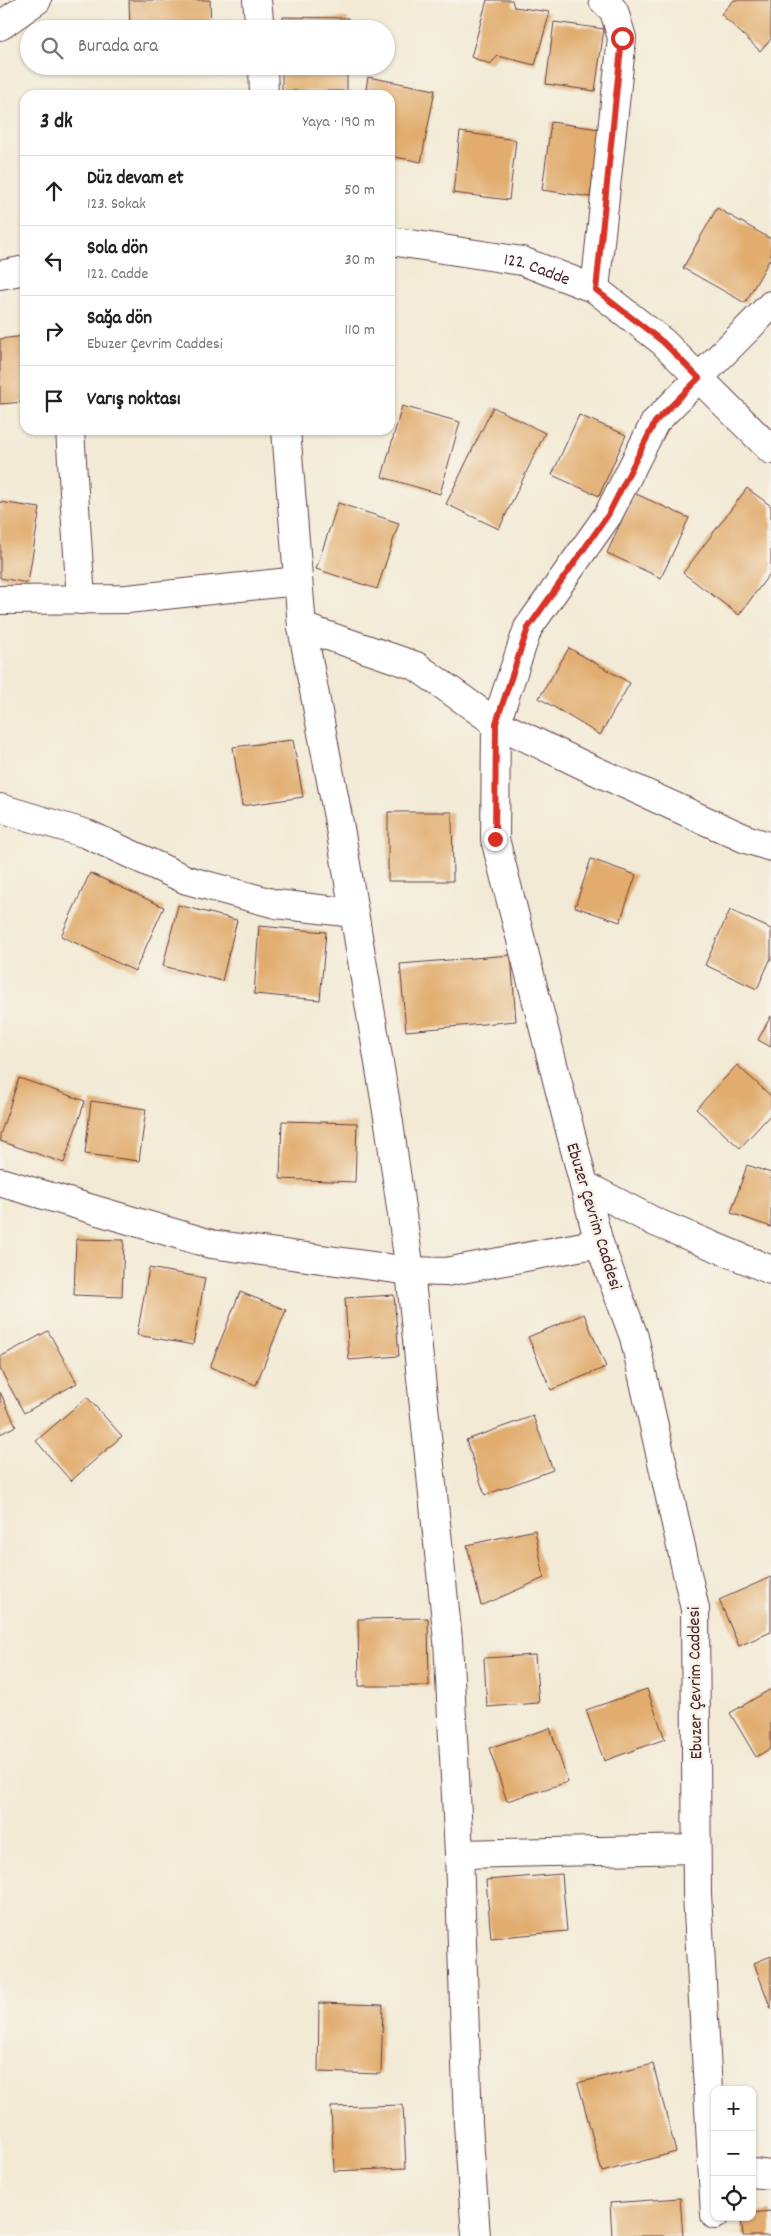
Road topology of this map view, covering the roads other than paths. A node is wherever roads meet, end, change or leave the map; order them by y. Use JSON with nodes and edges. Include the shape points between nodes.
{"nodes":[{"id":1,"x":37,"y":0,"type":"edge"},
{"id":2,"x":257,"y":0,"type":"edge"},
{"id":3,"x":603,"y":0,"type":"edge"},
{"id":4,"x":259,"y":20,"type":"edge"},
{"id":5,"x":0,"y":26,"type":"edge"},
{"id":6,"x":263,"y":75,"type":"edge"},
{"id":7,"x":264,"y":90,"type":"edge"},
{"id":8,"x":395,"y":243,"type":"edge"},
{"id":9,"x":20,"y":271,"type":"edge"},
{"id":10,"x":0,"y":275,"type":"edge"},
{"id":11,"x":596,"y":290,"type":"junction"},
{"id":12,"x":771,"y":304,"type":"edge"},
{"id":13,"x":699,"y":378,"type":"junction"},
{"id":14,"x":70,"y":435,"type":"edge"},
{"id":15,"x":286,"y":435,"type":"edge"},
{"id":16,"x":771,"y":450,"type":"edge"},
{"id":17,"x":298,"y":581,"type":"junction"},
{"id":18,"x":0,"y":600,"type":"edge"},
{"id":19,"x":80,"y":600,"type":"junction"},
{"id":20,"x":302,"y":627,"type":"junction"},
{"id":21,"x":496,"y":723,"type":"junction"},
{"id":22,"x":0,"y":808,"type":"edge"},
{"id":23,"x":771,"y":847,"type":"edge"},
{"id":24,"x":354,"y":913,"type":"junction"},
{"id":25,"x":0,"y":1182,"type":"edge"},
{"id":26,"x":584,"y":1185,"type":"junction"},
{"id":27,"x":599,"y":1243,"type":"junction"},
{"id":28,"x":771,"y":1270,"type":"edge"},
{"id":29,"x":410,"y":1271,"type":"junction"},
{"id":30,"x":696,"y":1849,"type":"junction"},
{"id":31,"x":459,"y":1854,"type":"junction"},
{"id":32,"x":711,"y":2131,"type":"edge"},
{"id":33,"x":756,"y":2173,"type":"edge"},
{"id":34,"x":771,"y":2175,"type":"edge"},
{"id":35,"x":716,"y":2221,"type":"edge"},
{"id":36,"x":476,"y":2236,"type":"edge"},
{"id":37,"x":717,"y":2236,"type":"edge"}],
"edges":[{"from":1,"to":5,"type":"street"},
{"from":2,"to":4,"type":"street"},
{"from":3,"to":11,"type":"street","via":[[614,10],[622,38]]},
{"from":6,"to":7,"type":"street"},
{"from":8,"to":11,"type":"street","name":"122. Cadde","via":[[522,262]]},
{"from":9,"to":10,"type":"street"},
{"from":11,"to":13,"type":"street","name":"122. Cadde","via":[[663,342]]},
{"from":12,"to":13,"type":"street","name":"Ebuzer Çevrim Caddesi"},
{"from":13,"to":16,"type":"street","name":"122. Cadde"},
{"from":13,"to":21,"type":"street","name":"Ebuzer Çevrim Caddesi","via":[[655,422],[608,515],[528,628]]},
{"from":14,"to":19,"type":"street"},
{"from":15,"to":17,"type":"street"},
{"from":17,"to":19,"type":"street","via":[[127,599]]},
{"from":17,"to":20,"type":"street"},
{"from":18,"to":19,"type":"street"},
{"from":20,"to":21,"type":"street","via":[[416,666]]},
{"from":20,"to":24,"type":"street"},
{"from":21,"to":23,"type":"street","via":[[746,839]]},
{"from":21,"to":26,"type":"street","name":"Ebuzer Çevrim Caddesi","via":[[495,839]]},
{"from":22,"to":24,"type":"street","via":[[87,834],[187,880],[276,904]]},
{"from":24,"to":29,"type":"street"},
{"from":25,"to":29,"type":"street","via":[[210,1244]]},
{"from":26,"to":27,"type":"street","name":"Ebuzer Çevrim Caddesi"},
{"from":26,"to":28,"type":"street","via":[[656,1222]]},
{"from":27,"to":29,"type":"street","via":[[446,1272]]},
{"from":27,"to":30,"type":"street","name":"Ebuzer Çevrim Caddesi","via":[[634,1337],[695,1609]]},
{"from":29,"to":31,"type":"street","via":[[448,1640]]},
{"from":30,"to":31,"type":"street"},
{"from":30,"to":32,"type":"street","name":"Ebuzer Çevrim Caddesi"},
{"from":31,"to":36,"type":"street","via":[[468,2124]]},
{"from":33,"to":34,"type":"street"},
{"from":35,"to":37,"type":"street","name":"Ebuzer Çevrim Caddesi"}]}
